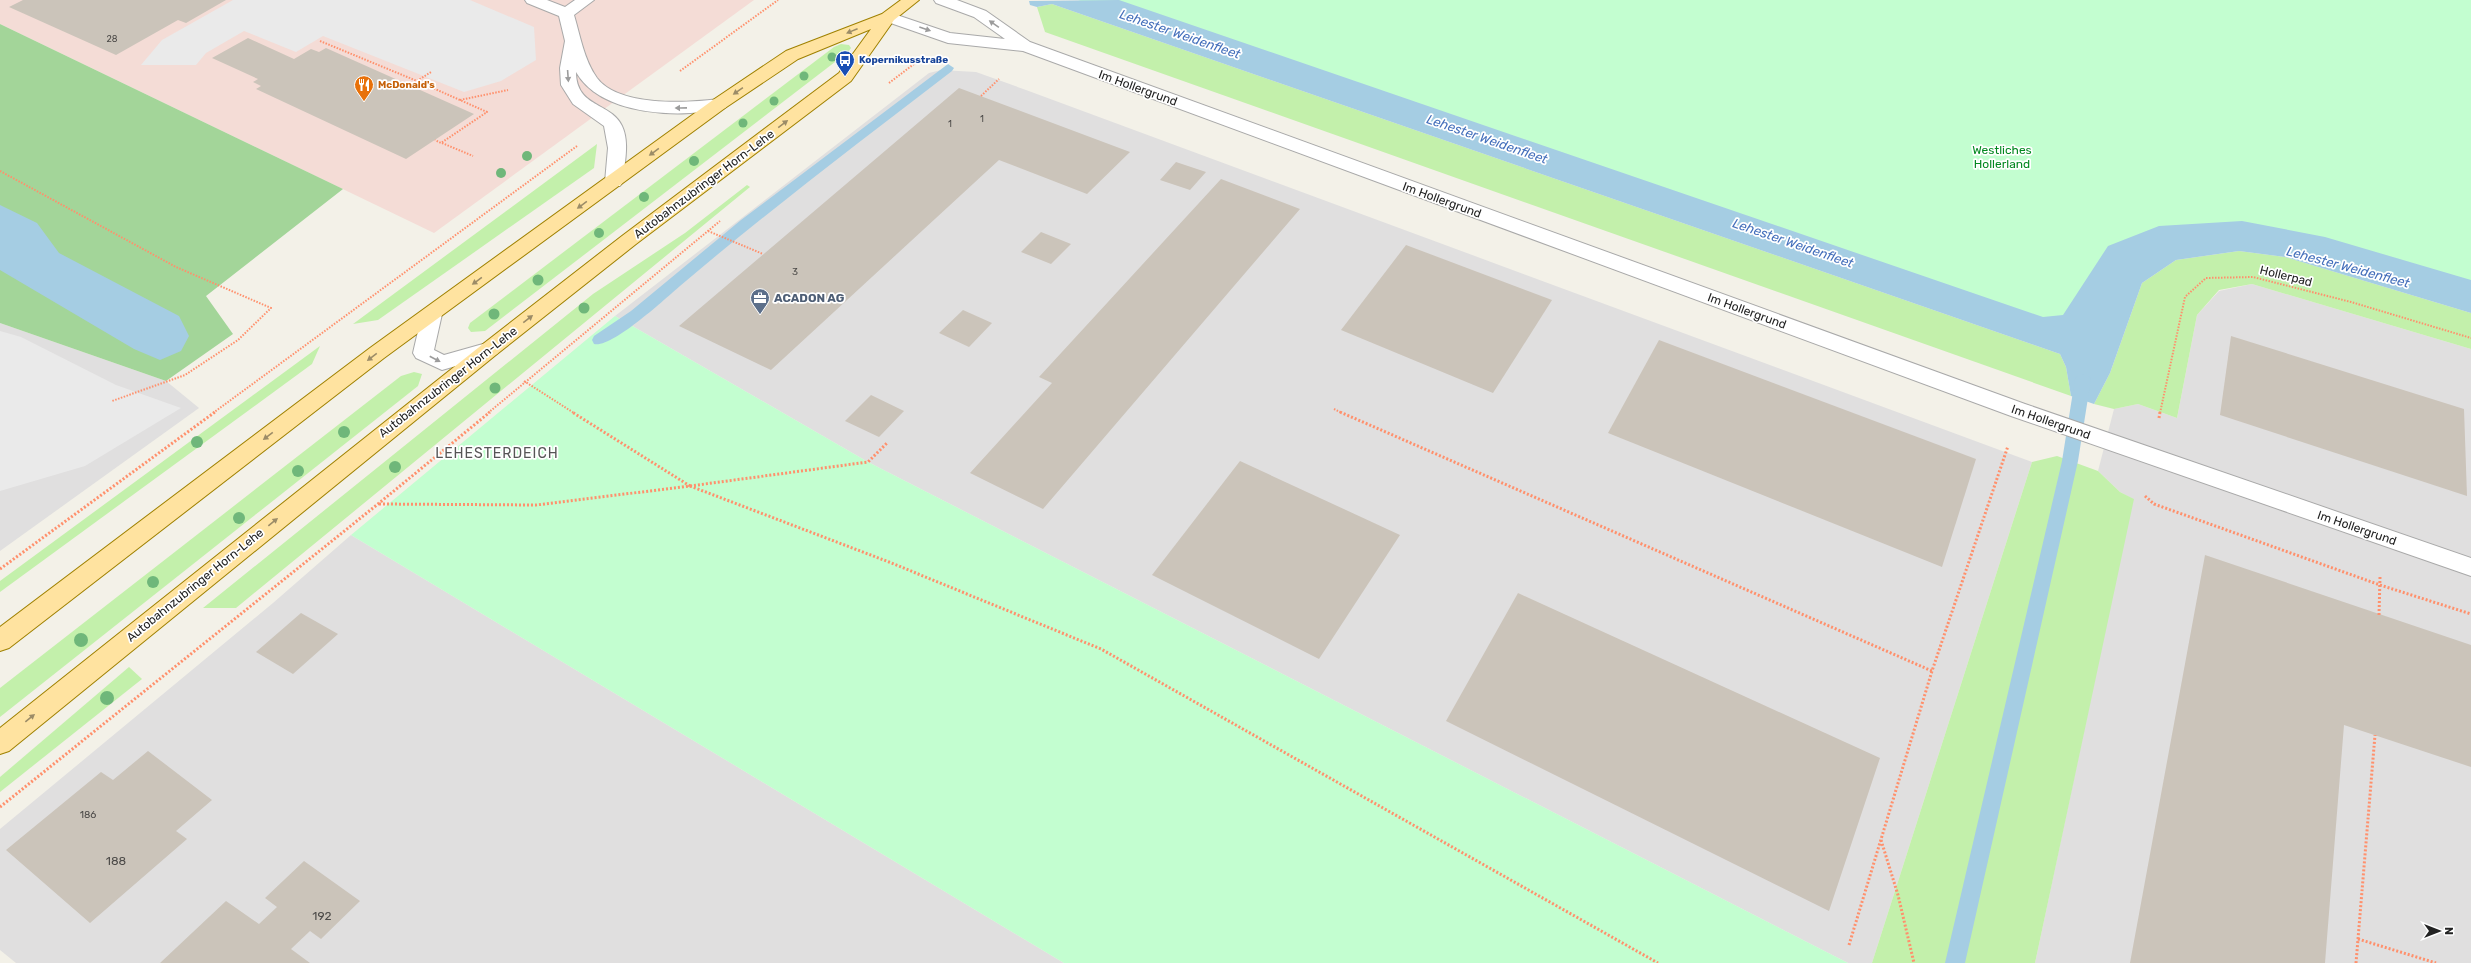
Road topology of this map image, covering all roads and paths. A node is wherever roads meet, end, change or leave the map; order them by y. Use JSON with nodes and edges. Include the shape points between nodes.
{"nodes":[{"id":1,"x":533,"y":0,"type":"edge"},
{"id":2,"x":586,"y":0,"type":"edge"},
{"id":3,"x":778,"y":0,"type":"edge"},
{"id":4,"x":911,"y":0,"type":"edge"},
{"id":5,"x":942,"y":0,"type":"edge"},
{"id":6,"x":566,"y":13,"type":"junction"},
{"id":7,"x":888,"y":17,"type":"junction"},
{"id":8,"x":573,"y":38,"type":"junction"},
{"id":9,"x":948,"y":38,"type":"junction"},
{"id":10,"x":320,"y":41,"type":"dead end"},
{"id":11,"x":1026,"y":46,"type":"junction"},
{"id":12,"x":431,"y":72,"type":"dead end"},
{"id":13,"x":1004,"y":74,"type":"dead end"},
{"id":14,"x":417,"y":81,"type":"junction"},
{"id":15,"x":887,"y":85,"type":"dead end"},
{"id":16,"x":410,"y":86,"type":"dead end"},
{"id":17,"x":508,"y":90,"type":"dead end"},
{"id":18,"x":981,"y":96,"type":"dead end"},
{"id":19,"x":460,"y":100,"type":"junction"},
{"id":20,"x":635,"y":103,"type":"junction"},
{"id":21,"x":719,"y":104,"type":"junction"},
{"id":22,"x":610,"y":121,"type":"junction"},
{"id":23,"x":435,"y":140,"type":"dead end"},
{"id":24,"x":441,"y":143,"type":"junction"},
{"id":25,"x":473,"y":156,"type":"dead end"},
{"id":26,"x":0,"y":171,"type":"edge"},
{"id":27,"x":614,"y":182,"type":"junction"},
{"id":28,"x":727,"y":216,"type":"dead end"},
{"id":29,"x":708,"y":231,"type":"junction"},
{"id":30,"x":763,"y":254,"type":"dead end"},
{"id":31,"x":432,"y":314,"type":"junction"},
{"id":32,"x":2471,"y":338,"type":"edge"},
{"id":33,"x":490,"y":349,"type":"junction"},
{"id":34,"x":524,"y":381,"type":"junction"},
{"id":35,"x":112,"y":401,"type":"dead end"},
{"id":36,"x":1334,"y":409,"type":"dead end"},
{"id":37,"x":2018,"y":410,"type":"junction"},
{"id":38,"x":2158,"y":422,"type":"dead end"},
{"id":39,"x":887,"y":443,"type":"dead end"},
{"id":40,"x":690,"y":486,"type":"junction"},
{"id":41,"x":2142,"y":494,"type":"dead end"},
{"id":42,"x":378,"y":504,"type":"junction"},
{"id":43,"x":2471,"y":567,"type":"edge"},
{"id":44,"x":0,"y":569,"type":"edge"},
{"id":45,"x":2471,"y":614,"type":"edge"},
{"id":46,"x":0,"y":641,"type":"edge"},
{"id":47,"x":1932,"y":671,"type":"junction"},
{"id":48,"x":2375,"y":735,"type":"dead end"},
{"id":49,"x":0,"y":743,"type":"edge"},
{"id":50,"x":0,"y":807,"type":"edge"},
{"id":51,"x":1880,"y":839,"type":"junction"},
{"id":52,"x":2358,"y":939,"type":"junction"},
{"id":53,"x":1849,"y":945,"type":"dead end"},
{"id":54,"x":1658,"y":963,"type":"edge"},
{"id":55,"x":1914,"y":963,"type":"edge"},
{"id":56,"x":2356,"y":963,"type":"edge"},
{"id":57,"x":2436,"y":963,"type":"edge"}],
"edges":[{"from":1,"to":6,"type":"street"},
{"from":2,"to":6,"type":"street"},
{"from":3,"to":20,"type":"path"},
{"from":4,"to":7,"type":"main road","name":"Autobahnzubringer Horn-Lehe"},
{"from":11,"to":5,"type":"street","name":"Im Hollergrund","one_way":true,"via":[[980,14]]},
{"from":6,"to":8,"type":"street"},
{"from":7,"to":9,"type":"street","name":"Im Hollergrund","one_way":true},
{"from":7,"to":21,"type":"main road","name":"Autobahnzubringer Horn-Lehe","one_way":true,"via":[[792,55]]},
{"from":33,"to":7,"type":"main road","name":"Autobahnzubringer Horn-Lehe","one_way":true,"via":[[845,77]]},
{"from":8,"to":20,"type":"street","via":[[590,80],[606,93]]},
{"from":8,"to":22,"type":"street","one_way":true,"via":[[568,69],[568,82],[573,94],[579,102]]},
{"from":9,"to":11,"type":"street","name":"Im Hollergrund"},
{"from":9,"to":15,"type":"path"},
{"from":10,"to":14,"type":"path"},
{"from":11,"to":37,"type":"street","name":"Im Hollergrund"},
{"from":12,"to":14,"type":"path"},
{"from":13,"to":18,"type":"path"},
{"from":14,"to":16,"type":"path"},
{"from":14,"to":19,"type":"path"},
{"from":17,"to":19,"type":"path"},
{"from":19,"to":24,"type":"path","via":[[487,112]]},
{"from":21,"to":20,"type":"street","one_way":true,"via":[[668,109]]},
{"from":21,"to":27,"type":"main road","name":"Autobahnzubringer Horn-Lehe","one_way":true},
{"from":22,"to":27,"type":"street","via":[[615,130],[616,142]]},
{"from":22,"to":44,"type":"path"},
{"from":23,"to":24,"type":"path"},
{"from":24,"to":25,"type":"path"},
{"from":26,"to":35,"type":"path","via":[[176,267],[271,308],[238,340],[185,375]]},
{"from":27,"to":31,"type":"main road","name":"Autobahnzubringer Horn-Lehe","one_way":true},
{"from":28,"to":29,"type":"path"},
{"from":29,"to":30,"type":"path"},
{"from":29,"to":34,"type":"path"},
{"from":31,"to":33,"type":"street","one_way":true,"via":[[423,353],[442,363]]},
{"from":31,"to":46,"type":"main road","name":"Autobahnzubringer Horn-Lehe","one_way":true,"via":[[377,353]]},
{"from":32,"to":38,"type":"path","name":"Hollerpad","via":[[2253,276],[2206,278],[2185,297]]},
{"from":49,"to":33,"type":"main road","name":"Autobahnzubringer Horn-Lehe","one_way":true},
{"from":34,"to":40,"type":"path"},
{"from":34,"to":42,"type":"path"},
{"from":36,"to":47,"type":"path"},
{"from":37,"to":43,"type":"street","name":"Im Hollergrund"},
{"from":37,"to":47,"type":"path"},
{"from":39,"to":40,"type":"path","via":[[868,462]]},
{"from":40,"to":42,"type":"path","via":[[536,505]]},
{"from":40,"to":54,"type":"path","via":[[889,562],[1101,649]]},
{"from":41,"to":45,"type":"path","via":[[2154,504],[2380,585]]},
{"from":42,"to":50,"type":"path"},
{"from":47,"to":51,"type":"path"},
{"from":48,"to":52,"type":"path"},
{"from":51,"to":53,"type":"path"},
{"from":51,"to":55,"type":"path","via":[[1898,895]]},
{"from":52,"to":56,"type":"path"},
{"from":52,"to":57,"type":"path"}]}
